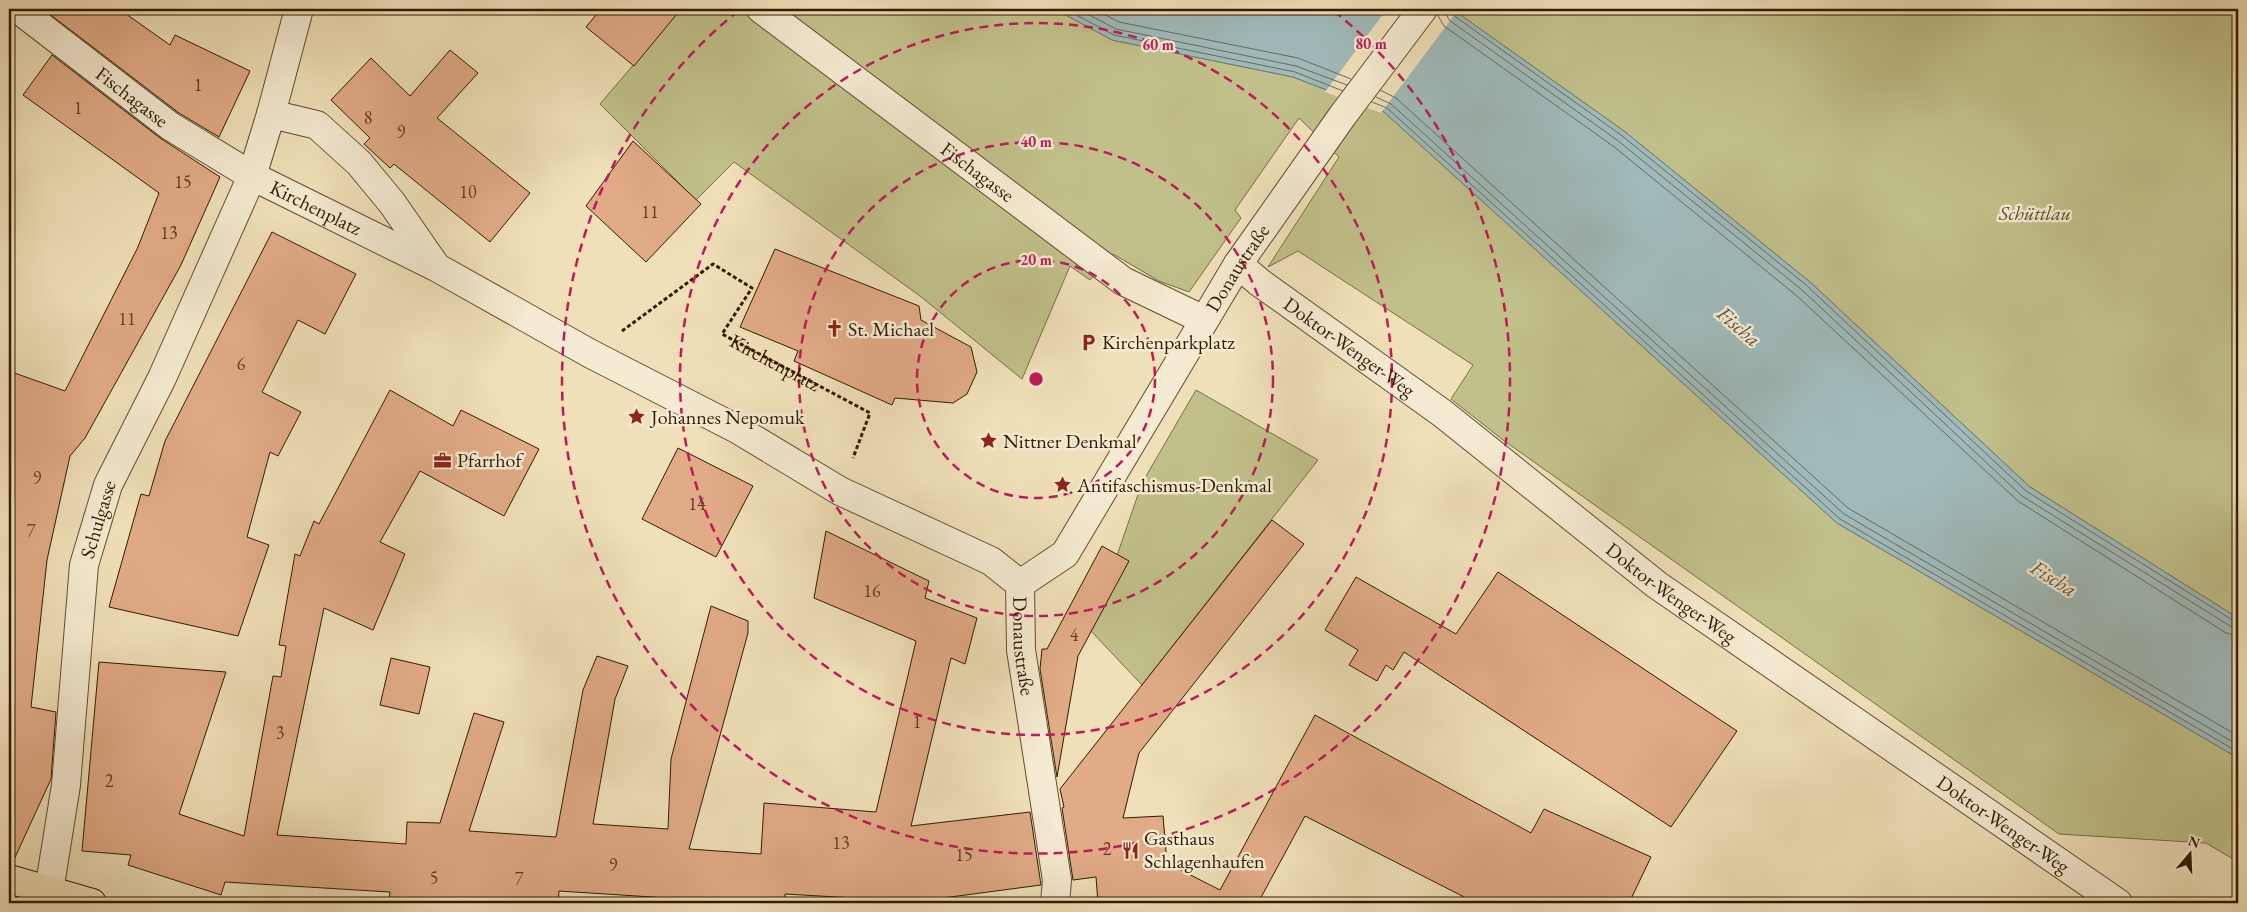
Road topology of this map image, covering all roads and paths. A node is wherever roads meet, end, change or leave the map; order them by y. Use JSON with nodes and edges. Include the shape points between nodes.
{"nodes":[{"id":1,"x":18,"y":9,"type":"edge"},
{"id":2,"x":299,"y":9,"type":"edge"},
{"id":3,"x":761,"y":9,"type":"edge"},
{"id":4,"x":1423,"y":9,"type":"edge"},
{"id":5,"x":271,"y":114,"type":"junction"},
{"id":6,"x":252,"y":176,"type":"junction"},
{"id":7,"x":1238,"y":264,"type":"junction"},
{"id":8,"x":436,"y":267,"type":"junction"},
{"id":9,"x":1204,"y":320,"type":"junction"},
{"id":10,"x":591,"y":354,"type":"junction"},
{"id":11,"x":840,"y":491,"type":"junction"},
{"id":12,"x":1020,"y":584,"type":"junction"},
{"id":13,"x":9,"y":879,"type":"edge"},
{"id":14,"x":49,"y":891,"type":"junction"},
{"id":15,"x":92,"y":903,"type":"edge"},
{"id":16,"x":1055,"y":903,"type":"edge"},
{"id":17,"x":2118,"y":903,"type":"edge"}],
"edges":[{"from":1,"to":6,"type":"street","name":"Fischagasse","via":[[170,126]]},
{"from":2,"to":5,"type":"street","name":"Kirchenplatz"},
{"from":3,"to":9,"type":"street","name":"Fischagasse","via":[[1123,281]]},
{"from":4,"to":7,"type":"street","name":"Donaustraße","via":[[1343,115]]},
{"from":5,"to":6,"type":"street","name":"Kirchenplatz"},
{"from":5,"to":8,"type":"street","name":"Kirchenplatz","via":[[317,125],[359,163]]},
{"from":6,"to":8,"type":"street","name":"Kirchenplatz"},
{"from":6,"to":14,"type":"street","name":"Schulgasse","via":[[162,378],[108,485],[84,565],[66,785]]},
{"from":7,"to":9,"type":"street","name":"Donaustraße"},
{"from":7,"to":17,"type":"street","name":"Doktor-Wenger-Weg","via":[[1442,414],[1657,585]]},
{"from":8,"to":10,"type":"street","name":"Kirchenplatz"},
{"from":9,"to":12,"type":"street","name":"Donaustraße","via":[[1065,554]]},
{"from":10,"to":11,"type":"street","name":"Kirchenplatz","via":[[737,429]]},
{"from":10,"to":11,"type":"path","name":"Kirchenplatz","via":[[713,264],[752,288],[722,334],[870,413]]},
{"from":11,"to":12,"type":"street","name":"Kirchenplatz","via":[[991,561]]},
{"from":12,"to":16,"type":"street","name":"Donaustraße","via":[[1020,650],[1057,880]]},
{"from":13,"to":14,"type":"main road"},
{"from":14,"to":15,"type":"main road"}]}
